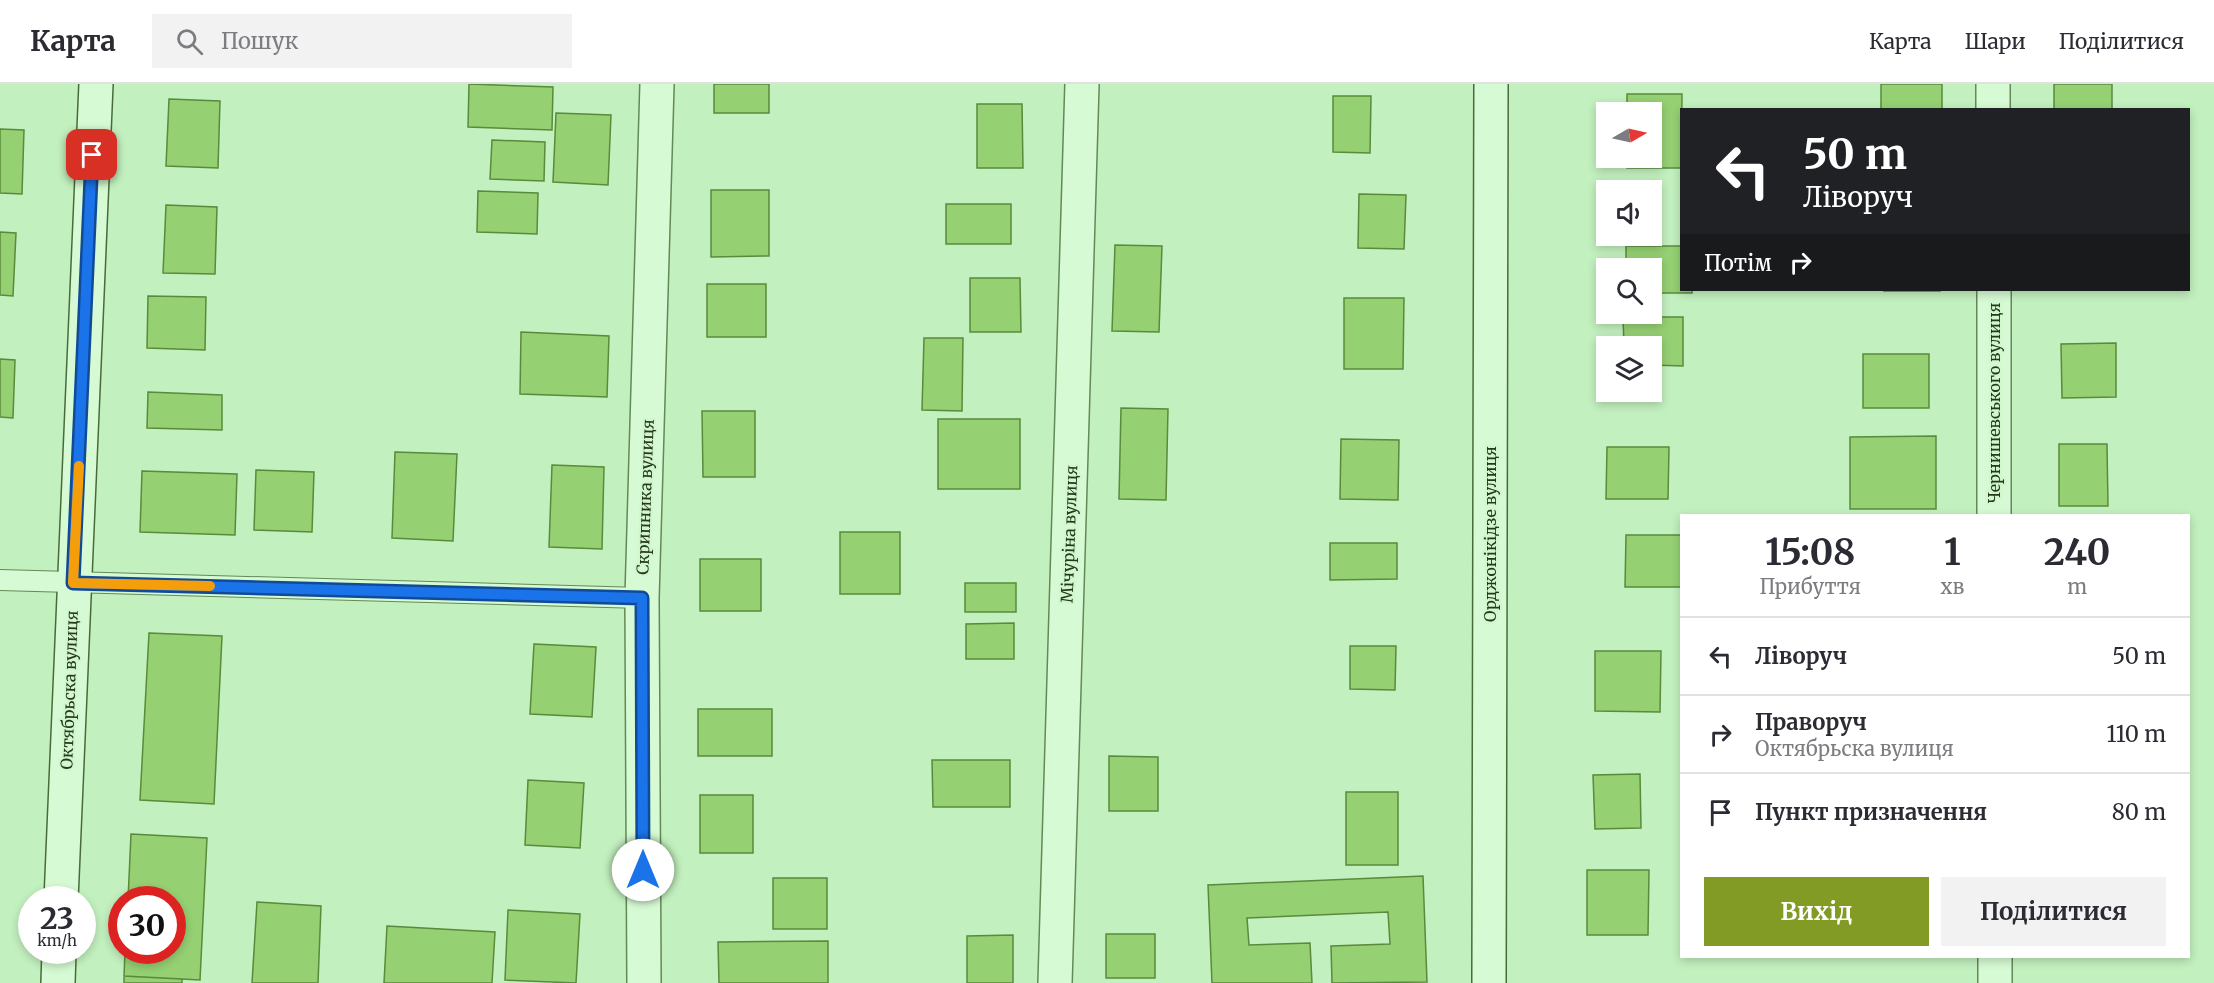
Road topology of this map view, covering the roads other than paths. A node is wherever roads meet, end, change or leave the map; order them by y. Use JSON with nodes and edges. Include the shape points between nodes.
{"nodes":[{"id":1,"x":96,"y":84,"type":"edge"},
{"id":2,"x":657,"y":84,"type":"edge"},
{"id":3,"x":1082,"y":84,"type":"edge"},
{"id":4,"x":1491,"y":84,"type":"edge"},
{"id":5,"x":1993,"y":84,"type":"edge"},
{"id":6,"x":1993,"y":108,"type":"edge"},
{"id":7,"x":1994,"y":291,"type":"edge"},
{"id":8,"x":1994,"y":514,"type":"edge"},
{"id":9,"x":0,"y":580,"type":"edge"},
{"id":10,"x":73,"y":583,"type":"junction"},
{"id":11,"x":642,"y":598,"type":"junction"},
{"id":12,"x":62,"y":886,"type":"edge"},
{"id":13,"x":1995,"y":958,"type":"edge"},
{"id":14,"x":59,"y":964,"type":"edge"},
{"id":15,"x":58,"y":983,"type":"edge"},
{"id":16,"x":644,"y":983,"type":"edge"},
{"id":17,"x":1055,"y":983,"type":"edge"},
{"id":18,"x":1489,"y":983,"type":"edge"},
{"id":19,"x":1995,"y":983,"type":"edge"}],
"edges":[{"from":1,"to":10,"type":"street","name":"Октябрьска вулиця"},
{"from":2,"to":11,"type":"street","name":"Скрипника вулиця"},
{"from":3,"to":17,"type":"street","name":"Мічуріна вулиця"},
{"from":4,"to":18,"type":"street","name":"Орджонікідзе вулиця"},
{"from":5,"to":6,"type":"street"},
{"from":7,"to":8,"type":"street","name":"Чернишевського вулиця"},
{"from":9,"to":10,"type":"lane"},
{"from":10,"to":11,"type":"lane"},
{"from":10,"to":12,"type":"street","name":"Октябрьска вулиця"},
{"from":11,"to":16,"type":"street","name":"Скрипника вулиця"},
{"from":13,"to":19,"type":"street"},
{"from":14,"to":15,"type":"street"}]}
